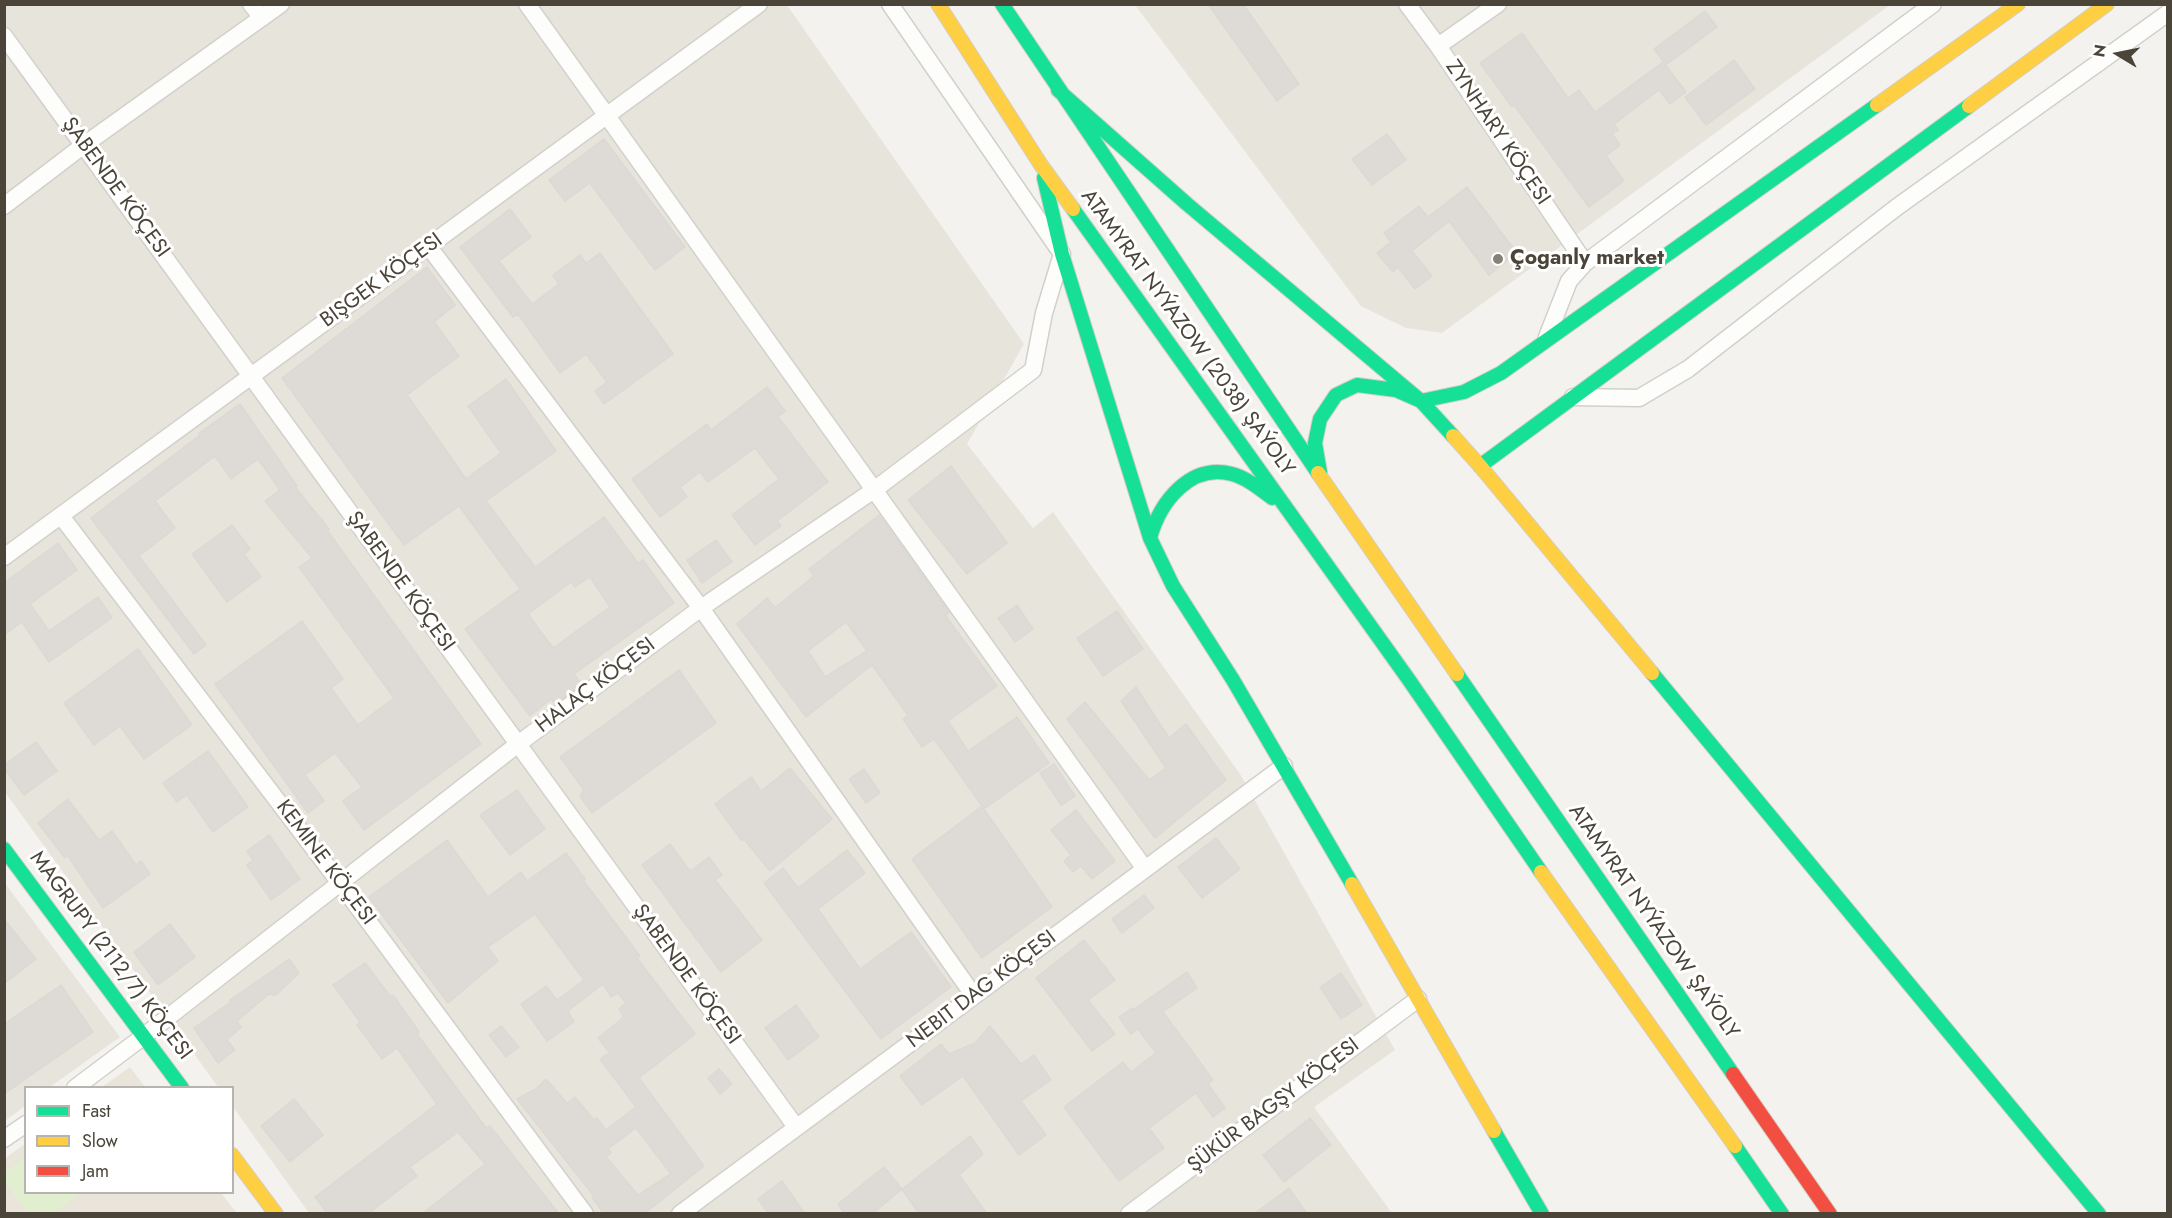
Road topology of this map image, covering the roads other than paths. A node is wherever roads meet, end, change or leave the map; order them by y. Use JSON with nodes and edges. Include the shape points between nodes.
{"nodes":[{"id":1,"x":251,"y":4,"type":"edge"},
{"id":2,"x":281,"y":4,"type":"edge"},
{"id":3,"x":527,"y":4,"type":"edge"},
{"id":4,"x":759,"y":4,"type":"edge"},
{"id":5,"x":890,"y":4,"type":"edge"},
{"id":6,"x":938,"y":4,"type":"edge"},
{"id":7,"x":1407,"y":4,"type":"edge"},
{"id":8,"x":1498,"y":4,"type":"edge"},
{"id":9,"x":1933,"y":4,"type":"edge"},
{"id":10,"x":2018,"y":4,"type":"edge"},
{"id":11,"x":2107,"y":4,"type":"edge"},
{"id":12,"x":1005,"y":7,"type":"edge"},
{"id":13,"x":2168,"y":13,"type":"edge"},
{"id":14,"x":262,"y":18,"type":"junction"},
{"id":15,"x":4,"y":36,"type":"edge"},
{"id":16,"x":1438,"y":46,"type":"junction"},
{"id":17,"x":1058,"y":90,"type":"junction"},
{"id":18,"x":608,"y":116,"type":"junction"},
{"id":19,"x":84,"y":145,"type":"junction"},
{"id":20,"x":1041,"y":165,"type":"junction"},
{"id":21,"x":4,"y":206,"type":"edge"},
{"id":22,"x":429,"y":247,"type":"junction"},
{"id":23,"x":1062,"y":254,"type":"junction"},
{"id":24,"x":1585,"y":263,"type":"junction"},
{"id":25,"x":1546,"y":340,"type":"junction"},
{"id":26,"x":251,"y":376,"type":"junction"},
{"id":27,"x":1572,"y":397,"type":"junction"},
{"id":28,"x":1421,"y":400,"type":"junction"},
{"id":29,"x":1480,"y":466,"type":"junction"},
{"id":30,"x":1321,"y":478,"type":"junction"},
{"id":31,"x":874,"y":490,"type":"junction"},
{"id":32,"x":1287,"y":508,"type":"junction"},
{"id":33,"x":61,"y":516,"type":"junction"},
{"id":34,"x":1150,"y":538,"type":"junction"},
{"id":35,"x":4,"y":557,"type":"edge"},
{"id":36,"x":701,"y":608,"type":"junction"},
{"id":37,"x":1442,"y":654,"type":"joint"},
{"id":38,"x":518,"y":744,"type":"junction"},
{"id":39,"x":1284,"y":766,"type":"junction"},
{"id":40,"x":4,"y":849,"type":"edge"},
{"id":41,"x":1145,"y":869,"type":"junction"},
{"id":42,"x":340,"y":883,"type":"junction"},
{"id":43,"x":974,"y":996,"type":"junction"},
{"id":44,"x":1418,"y":999,"type":"junction"},
{"id":45,"x":144,"y":1036,"type":"junction"},
{"id":46,"x":78,"y":1086,"type":"edge"},
{"id":47,"x":181,"y":1086,"type":"edge"},
{"id":48,"x":24,"y":1125,"type":"edge"},
{"id":49,"x":796,"y":1128,"type":"junction"},
{"id":50,"x":4,"y":1139,"type":"edge"},
{"id":51,"x":234,"y":1158,"type":"edge"},
{"id":52,"x":1130,"y":1213,"type":"edge"},
{"id":53,"x":276,"y":1214,"type":"edge"},
{"id":54,"x":585,"y":1214,"type":"edge"},
{"id":55,"x":680,"y":1214,"type":"edge"},
{"id":56,"x":1542,"y":1214,"type":"edge"},
{"id":57,"x":1782,"y":1214,"type":"edge"},
{"id":58,"x":1830,"y":1214,"type":"edge"},
{"id":59,"x":2099,"y":1214,"type":"edge"}],
"edges":[{"from":1,"to":14,"type":"street"},
{"from":2,"to":14,"type":"street"},
{"from":3,"to":18,"type":"street"},
{"from":4,"to":18,"type":"street","name":"BIŞGEK KÖÇESI"},
{"from":5,"to":23,"type":"street"},
{"from":6,"to":20,"type":"main road","name":"ATAMYRAT NYÝAZOW (2038) ŞAÝOLY"},
{"from":7,"to":16,"type":"street","name":"ZYNHARY KÖÇESI"},
{"from":8,"to":16,"type":"street"},
{"from":9,"to":24,"type":"street"},
{"from":10,"to":25,"type":"main road"},
{"from":11,"to":27,"type":"main road"},
{"from":12,"to":17,"type":"main road","name":"ATAMYRAT NYÝAZOW (2038) ŞAÝOLY"},
{"from":13,"to":27,"type":"street","via":[[1897,207],[1688,369],[1639,398]]},
{"from":14,"to":19,"type":"street"},
{"from":15,"to":19,"type":"street","name":"ŞABENDE KÖÇESI"},
{"from":16,"to":24,"type":"street","name":"ZYNHARY KÖÇESI"},
{"from":17,"to":28,"type":"main road"},
{"from":17,"to":30,"type":"main road","name":"ATAMYRAT NYÝAZOW (2038) ŞAÝOLY"},
{"from":18,"to":22,"type":"street","name":"BIŞGEK KÖÇESI"},
{"from":18,"to":31,"type":"street"},
{"from":19,"to":21,"type":"street"},
{"from":19,"to":26,"type":"street","name":"ŞABENDE KÖÇESI"},
{"from":20,"to":23,"type":"main road"},
{"from":20,"to":32,"type":"main road","name":"ATAMYRAT NYÝAZOW (2038) ŞAÝOLY"},
{"from":22,"to":26,"type":"street","name":"BIŞGEK KÖÇESI"},
{"from":22,"to":36,"type":"street"},
{"from":23,"to":31,"type":"street","name":"HALAÇ KÖÇESI","via":[[1044,313],[1033,370]]},
{"from":23,"to":34,"type":"main road"},
{"from":24,"to":25,"type":"street","via":[[1569,281]]},
{"from":25,"to":28,"type":"main road","via":[[1501,373],[1464,392]]},
{"from":26,"to":33,"type":"street","name":"BIŞGEK KÖÇESI"},
{"from":26,"to":38,"type":"street","name":"ŞABENDE KÖÇESI"},
{"from":27,"to":29,"type":"main road"},
{"from":28,"to":29,"type":"main road"},
{"from":28,"to":30,"type":"main road","via":[[1396,390],[1357,385],[1336,395],[1320,419],[1315,443]]},
{"from":29,"to":59,"type":"main road"},
{"from":30,"to":37,"type":"main road","name":"ATAMYRAT NYÝAZOW (2038) ŞAÝOLY"},
{"from":31,"to":36,"type":"street","name":"HALAÇ KÖÇESI"},
{"from":31,"to":41,"type":"street"},
{"from":32,"to":34,"type":"main road","via":[[1244,478],[1212,473],[1193,478],[1172,493],[1156,517]]},
{"from":32,"to":57,"type":"main road","name":"ATAMYRAT NYÝAZOW (2038) ŞAÝOLY"},
{"from":33,"to":35,"type":"street","name":"BIŞGEK KÖÇESI"},
{"from":33,"to":42,"type":"street","name":"KEMINE KÖÇESI"},
{"from":34,"to":39,"type":"main road","via":[[1173,586]]},
{"from":36,"to":38,"type":"street","name":"HALAÇ KÖÇESI"},
{"from":36,"to":43,"type":"street"},
{"from":37,"to":58,"type":"main road","name":"ATAMYRAT NYÝAZOW ŞAÝOLY"},
{"from":38,"to":42,"type":"street","name":"HALAÇ KÖÇESI"},
{"from":38,"to":49,"type":"street","name":"ŞABENDE KÖÇESI"},
{"from":39,"to":41,"type":"street","name":"NEBIT DAG KÖÇESI"},
{"from":39,"to":44,"type":"main road"},
{"from":40,"to":45,"type":"main road","name":"MAGRUPY (2112/7) KÖÇESI"},
{"from":41,"to":43,"type":"street","name":"NEBIT DAG KÖÇESI"},
{"from":42,"to":45,"type":"street","name":"HALAÇ KÖÇESI"},
{"from":42,"to":54,"type":"street","name":"KEMINE KÖÇESI"},
{"from":43,"to":49,"type":"street","name":"NEBIT DAG KÖÇESI"},
{"from":44,"to":52,"type":"street","name":"ŞÜKÜR BAGŞY KÖÇESI"},
{"from":44,"to":56,"type":"main road"},
{"from":45,"to":46,"type":"street","name":"HALAÇ KÖÇESI"},
{"from":45,"to":47,"type":"main road","name":"MAGRUPY (2112/7) KÖÇESI"},
{"from":48,"to":50,"type":"street"},
{"from":49,"to":55,"type":"street","name":"NEBIT DAG KÖÇESI"},
{"from":51,"to":53,"type":"main road"}]}
